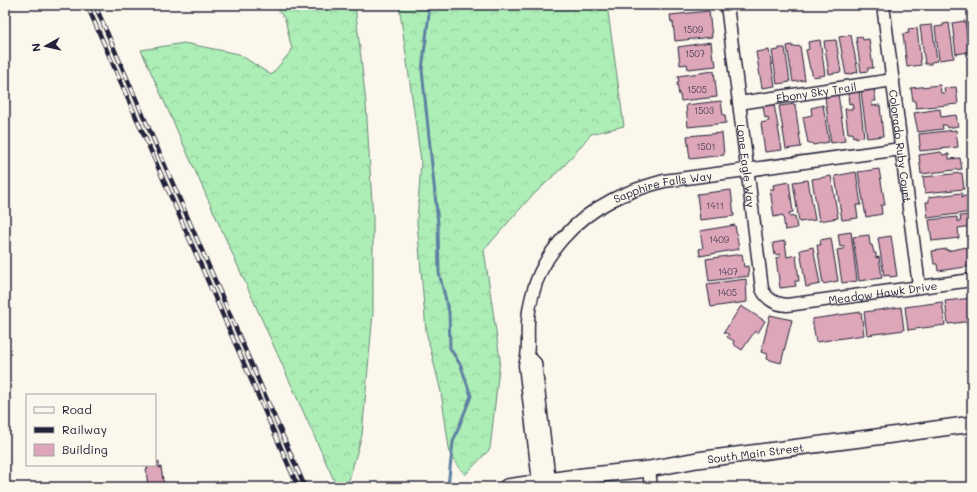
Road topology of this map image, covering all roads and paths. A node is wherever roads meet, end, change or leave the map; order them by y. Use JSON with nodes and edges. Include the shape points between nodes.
{"nodes":[{"id":1,"x":727,"y":5,"type":"edge"},
{"id":2,"x":883,"y":5,"type":"edge"},
{"id":3,"x":893,"y":80,"type":"junction"},
{"id":4,"x":739,"y":103,"type":"junction"},
{"id":5,"x":901,"y":149,"type":"junction"},
{"id":6,"x":747,"y":171,"type":"junction"},
{"id":7,"x":972,"y":280,"type":"edge"},
{"id":8,"x":919,"y":286,"type":"junction"},
{"id":9,"x":793,"y":304,"type":"joint"},
{"id":10,"x":972,"y":424,"type":"edge"},
{"id":11,"x":649,"y":469,"type":"junction"},
{"id":12,"x":544,"y":481,"type":"junction"},
{"id":13,"x":507,"y":487,"type":"edge"},
{"id":14,"x":651,"y":487,"type":"edge"}],
"edges":[{"from":1,"to":4,"type":"street","name":"Lone Eagle Way"},
{"from":2,"to":3,"type":"street","name":"Colorado Ruby Court"},
{"from":3,"to":4,"type":"street","name":"Ebony Sky Trail"},
{"from":3,"to":5,"type":"street","name":"Colorado Ruby Court"},
{"from":4,"to":6,"type":"street","name":"Lone Eagle Way"},
{"from":5,"to":6,"type":"street","name":"Sapphire Falls Way"},
{"from":5,"to":8,"type":"street","name":"Colorado Ruby Court"},
{"from":6,"to":9,"type":"street","name":"Lone Eagle Way","via":[[762,289],[771,301],[778,304]]},
{"from":6,"to":12,"type":"street","name":"Sapphire Falls Way","via":[[664,181],[631,192],[589,214],[553,251],[540,273],[532,295],[528,322],[528,356],[535,363]]},
{"from":7,"to":8,"type":"street","name":"Meadow Hawk Drive"},
{"from":8,"to":9,"type":"street","name":"Meadow Hawk Drive"},
{"from":10,"to":11,"type":"street","name":"South Main Street","via":[[697,460]]},
{"from":11,"to":12,"type":"street","name":"South Main Street"},
{"from":11,"to":14,"type":"street"},
{"from":12,"to":13,"type":"street","name":"South Main Street"}]}
